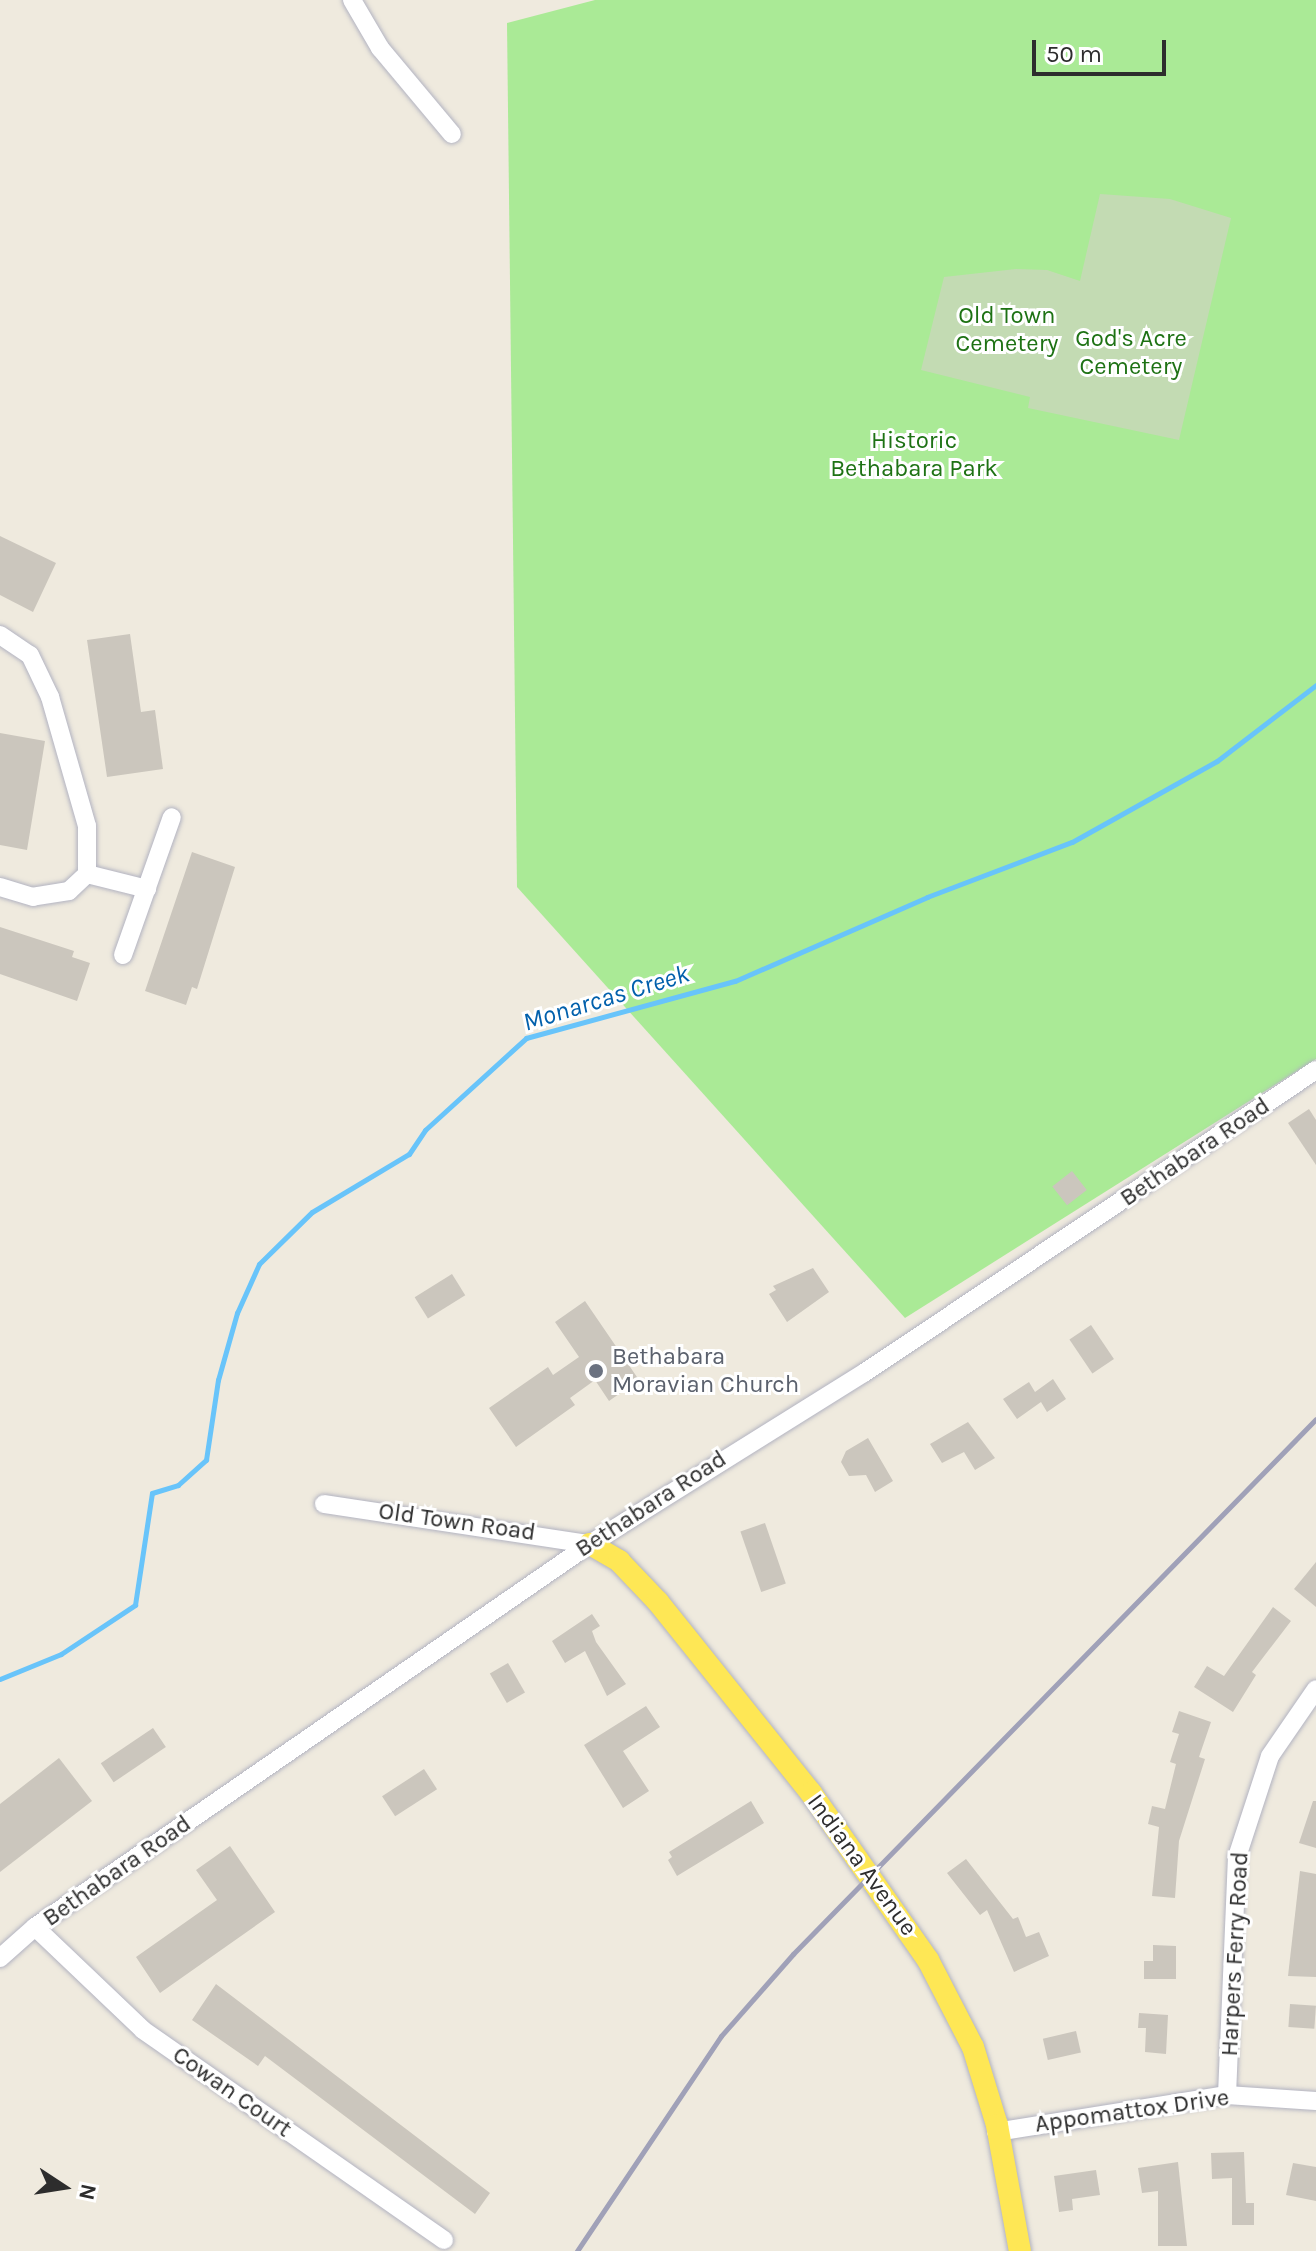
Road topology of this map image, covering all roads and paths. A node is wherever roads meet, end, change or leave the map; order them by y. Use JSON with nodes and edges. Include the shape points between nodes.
{"nodes":[{"id":1,"x":352,"y":0,"type":"edge"},
{"id":2,"x":452,"y":134,"type":"dead end"},
{"id":3,"x":0,"y":635,"type":"edge"},
{"id":4,"x":172,"y":817,"type":"dead end"},
{"id":5,"x":87,"y":874,"type":"junction"},
{"id":6,"x":0,"y":887,"type":"edge"},
{"id":7,"x":147,"y":889,"type":"junction"},
{"id":8,"x":123,"y":955,"type":"dead end"},
{"id":9,"x":1316,"y":1070,"type":"edge"},
{"id":10,"x":324,"y":1504,"type":"dead end"},
{"id":11,"x":590,"y":1544,"type":"junction"},
{"id":12,"x":1316,"y":1689,"type":"edge"},
{"id":13,"x":35,"y":1927,"type":"junction"},
{"id":14,"x":0,"y":1958,"type":"edge"},
{"id":15,"x":1227,"y":2095,"type":"junction"},
{"id":16,"x":1316,"y":2101,"type":"edge"},
{"id":17,"x":996,"y":2132,"type":"junction"},
{"id":18,"x":444,"y":2240,"type":"dead end"},
{"id":19,"x":1020,"y":2251,"type":"edge"}],
"edges":[{"from":1,"to":2,"type":"street","via":[[380,48]]},
{"from":3,"to":5,"type":"street","via":[[30,655],[50,697],[87,826]]},
{"from":4,"to":7,"type":"street"},
{"from":5,"to":6,"type":"street","via":[[69,891],[33,897]]},
{"from":5,"to":7,"type":"street"},
{"from":7,"to":8,"type":"street"},
{"from":9,"to":11,"type":"street","name":"Bethabara Road","via":[[864,1373]]},
{"from":10,"to":11,"type":"street","name":"Old Town Road"},
{"from":11,"to":13,"type":"street","name":"Bethabara Road"},
{"from":11,"to":17,"type":"main road","name":"Indiana Avenue","via":[[619,1561],[658,1602],[875,1881],[960,2017]]},
{"from":12,"to":15,"type":"street","name":"Harpers Ferry Road","via":[[1270,1756],[1237,1857]]},
{"from":13,"to":14,"type":"street","name":"Bethabara Road"},
{"from":13,"to":18,"type":"street","name":"Cowan Court","via":[[143,2030]]},
{"from":15,"to":16,"type":"street","name":"Appomattox Drive"},
{"from":15,"to":17,"type":"street","name":"Appomattox Drive"},
{"from":17,"to":19,"type":"main road","name":"Indiana Avenue"}]}
